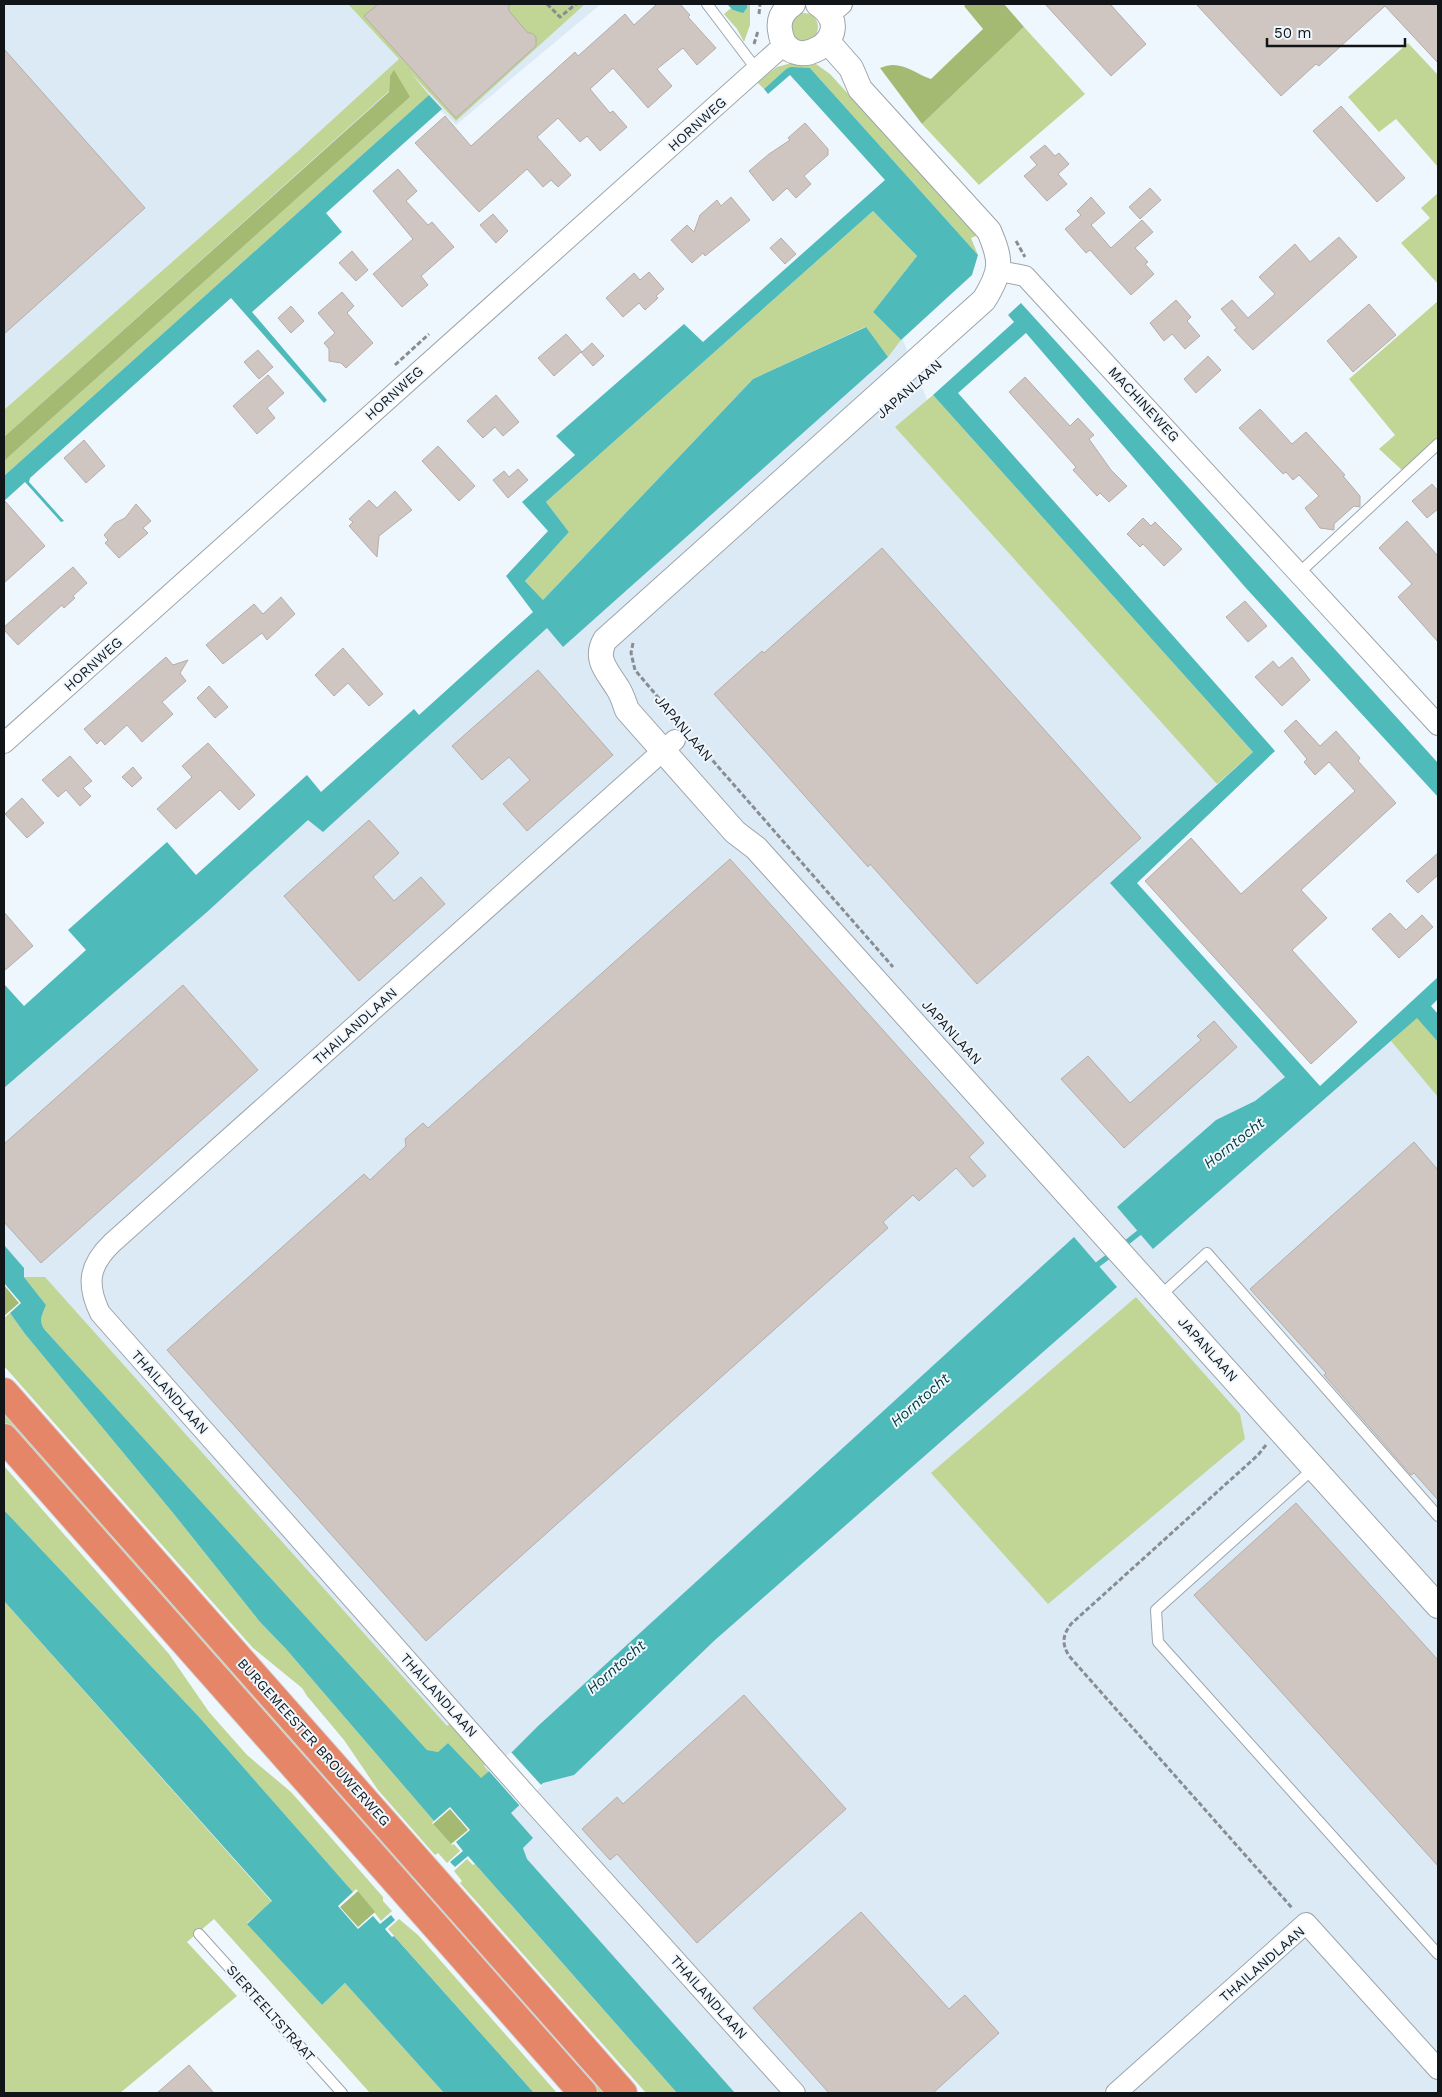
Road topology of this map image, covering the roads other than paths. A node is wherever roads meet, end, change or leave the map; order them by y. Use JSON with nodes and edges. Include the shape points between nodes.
{"nodes":[{"id":1,"x":707,"y":4,"type":"edge"},
{"id":2,"x":825,"y":6,"type":"edge"},
{"id":3,"x":776,"y":10,"type":"edge"},
{"id":4,"x":785,"y":44,"type":"junction"},
{"id":5,"x":822,"y":47,"type":"junction"},
{"id":6,"x":751,"y":62,"type":"junction"},
{"id":7,"x":999,"y":271,"type":"junction"},
{"id":8,"x":1438,"y":444,"type":"edge"},
{"id":9,"x":1300,"y":572,"type":"junction"},
{"id":10,"x":1438,"y":724,"type":"edge"},
{"id":11,"x":677,"y":738,"type":"junction"},
{"id":12,"x":4,"y":744,"type":"edge"},
{"id":13,"x":1160,"y":1296,"type":"junction"},
{"id":14,"x":4,"y":1392,"type":"edge"},
{"id":15,"x":4,"y":1438,"type":"edge"},
{"id":16,"x":1314,"y":1468,"type":"junction"},
{"id":17,"x":1438,"y":1516,"type":"edge"},
{"id":18,"x":1438,"y":1606,"type":"edge"},
{"id":19,"x":199,"y":1934,"type":"dead end"},
{"id":20,"x":1438,"y":1954,"type":"edge"},
{"id":21,"x":1438,"y":2070,"type":"edge"},
{"id":22,"x":342,"y":2093,"type":"edge"},
{"id":23,"x":583,"y":2093,"type":"edge"},
{"id":24,"x":623,"y":2093,"type":"edge"},
{"id":25,"x":795,"y":2093,"type":"edge"},
{"id":26,"x":1116,"y":2093,"type":"edge"}],
"edges":[{"from":1,"to":6,"type":"lane"},
{"from":2,"to":5,"type":"street","via":[[832,29]]},
{"from":3,"to":4,"type":"street"},
{"from":4,"to":5,"type":"street","via":[[799,53]]},
{"from":4,"to":6,"type":"street","name":"HORNWEG"},
{"from":5,"to":7,"type":"street","via":[[851,68],[860,88],[988,231],[999,258]]},
{"from":6,"to":12,"type":"street","name":"HORNWEG"},
{"from":7,"to":9,"type":"street","name":"MACHINEWEG","via":[[1025,276]]},
{"from":7,"to":11,"type":"street","name":"JAPANLAAN","via":[[984,300],[600,647],[602,666],[619,689],[627,710]]},
{"from":8,"to":9,"type":"lane"},
{"from":9,"to":10,"type":"street","name":"MACHINEWEG"},
{"from":11,"to":13,"type":"street","name":"JAPANLAAN","via":[[735,832],[756,848]]},
{"from":11,"to":25,"type":"street","name":"THAILANDLAAN","via":[[112,1243],[100,1255],[91,1276],[94,1300],[100,1313]]},
{"from":13,"to":16,"type":"street","name":"JAPANLAAN"},
{"from":13,"to":17,"type":"lane","via":[[1207,1253]]},
{"from":14,"to":24,"type":"highway","name":"BURGEMEESTER BROUWERWEG"},
{"from":15,"to":23,"type":"highway"},
{"from":16,"to":18,"type":"street","name":"JAPANLAAN"},
{"from":16,"to":20,"type":"lane","via":[[1156,1610],[1158,1642]]},
{"from":19,"to":22,"type":"lane","name":"SIERTEELTSTRAAT"},
{"from":21,"to":26,"type":"street","name":"THAILANDLAAN","via":[[1306,1923]]}]}
